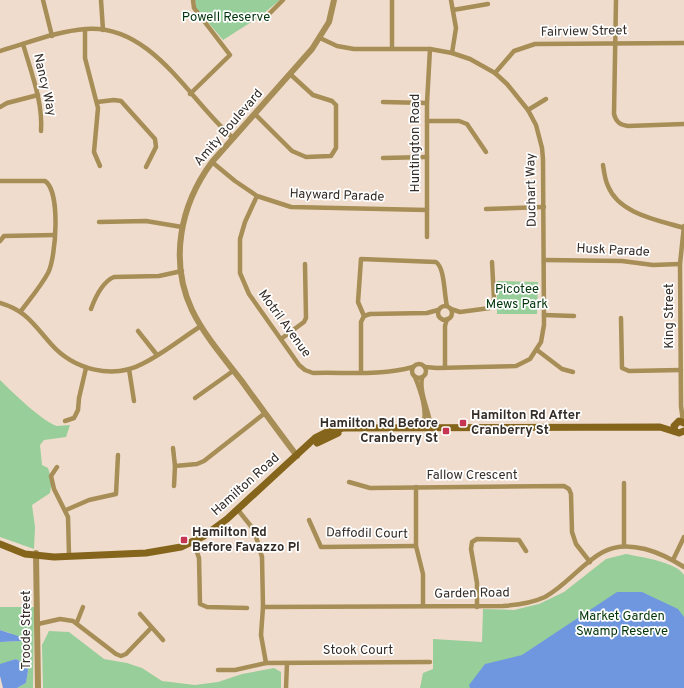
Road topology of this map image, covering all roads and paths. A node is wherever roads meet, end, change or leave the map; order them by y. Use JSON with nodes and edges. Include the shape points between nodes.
{"nodes":[{"id":1,"x":43,"y":0,"type":"edge"},
{"id":2,"x":101,"y":0,"type":"edge"},
{"id":3,"x":193,"y":0,"type":"edge"},
{"id":4,"x":283,"y":0,"type":"edge"},
{"id":5,"x":334,"y":0,"type":"edge"},
{"id":6,"x":392,"y":0,"type":"edge"},
{"id":7,"x":451,"y":0,"type":"edge"},
{"id":8,"x":616,"y":0,"type":"edge"},
{"id":9,"x":488,"y":4,"type":"dead end"},
{"id":10,"x":453,"y":10,"type":"junction"},
{"id":11,"x":266,"y":16,"type":"dead end"},
{"id":12,"x":86,"y":29,"type":"junction"},
{"id":13,"x":103,"y":30,"type":"junction"},
{"id":14,"x":52,"y":36,"type":"junction"},
{"id":15,"x":320,"y":38,"type":"junction"},
{"id":16,"x":616,"y":42,"type":"junction"},
{"id":17,"x":684,"y":43,"type":"edge"},
{"id":18,"x":23,"y":44,"type":"junction"},
{"id":19,"x":392,"y":49,"type":"junction"},
{"id":20,"x":430,"y":49,"type":"junction"},
{"id":21,"x":0,"y":51,"type":"edge"},
{"id":22,"x":452,"y":53,"type":"junction"},
{"id":23,"x":495,"y":73,"type":"junction"},
{"id":24,"x":290,"y":74,"type":"junction"},
{"id":25,"x":190,"y":94,"type":"junction"},
{"id":26,"x":38,"y":95,"type":"junction"},
{"id":27,"x":546,"y":99,"type":"dead end"},
{"id":28,"x":97,"y":102,"type":"junction"},
{"id":29,"x":383,"y":102,"type":"dead end"},
{"id":30,"x":427,"y":103,"type":"junction"},
{"id":31,"x":0,"y":107,"type":"edge"},
{"id":32,"x":528,"y":110,"type":"junction"},
{"id":33,"x":255,"y":114,"type":"junction"},
{"id":34,"x":427,"y":121,"type":"junction"},
{"id":35,"x":684,"y":124,"type":"edge"},
{"id":36,"x":41,"y":131,"type":"dead end"},
{"id":37,"x":233,"y":138,"type":"junction"},
{"id":38,"x":486,"y":152,"type":"dead end"},
{"id":39,"x":427,"y":157,"type":"junction"},
{"id":40,"x":383,"y":158,"type":"dead end"},
{"id":41,"x":212,"y":162,"type":"junction"},
{"id":42,"x":603,"y":165,"type":"dead end"},
{"id":43,"x":100,"y":166,"type":"dead end"},
{"id":44,"x":146,"y":167,"type":"dead end"},
{"id":45,"x":0,"y":181,"type":"edge"},
{"id":46,"x":257,"y":196,"type":"junction"},
{"id":47,"x":544,"y":207,"type":"junction"},
{"id":48,"x":486,"y":208,"type":"dead end"},
{"id":49,"x":427,"y":210,"type":"junction"},
{"id":50,"x":99,"y":222,"type":"dead end"},
{"id":51,"x":182,"y":227,"type":"junction"},
{"id":52,"x":684,"y":227,"type":"edge"},
{"id":53,"x":55,"y":234,"type":"junction"},
{"id":54,"x":427,"y":237,"type":"dead end"},
{"id":55,"x":0,"y":240,"type":"edge"},
{"id":56,"x":544,"y":260,"type":"junction"},
{"id":57,"x":492,"y":262,"type":"dead end"},
{"id":58,"x":305,"y":264,"type":"dead end"},
{"id":59,"x":680,"y":264,"type":"junction"},
{"id":60,"x":182,"y":271,"type":"junction"},
{"id":61,"x":444,"y":295,"type":"junction"},
{"id":62,"x":0,"y":303,"type":"edge"},
{"id":63,"x":440,"y":308,"type":"junction"},
{"id":64,"x":449,"y":308,"type":"junction"},
{"id":65,"x":91,"y":309,"type":"dead end"},
{"id":66,"x":683,"y":310,"type":"edge"},
{"id":67,"x":21,"y":311,"type":"junction"},
{"id":68,"x":460,"y":312,"type":"junction"},
{"id":69,"x":427,"y":313,"type":"junction"},
{"id":70,"x":544,"y":315,"type":"junction"},
{"id":71,"x":364,"y":316,"type":"junction"},
{"id":72,"x":574,"y":316,"type":"dead end"},
{"id":73,"x":440,"y":318,"type":"junction"},
{"id":74,"x":449,"y":318,"type":"junction"},
{"id":75,"x":621,"y":318,"type":"dead end"},
{"id":76,"x":201,"y":326,"type":"junction"},
{"id":77,"x":445,"y":326,"type":"junction"},
{"id":78,"x":138,"y":331,"type":"dead end"},
{"id":79,"x":281,"y":339,"type":"junction"},
{"id":80,"x":537,"y":350,"type":"junction"},
{"id":81,"x":157,"y":355,"type":"junction"},
{"id":82,"x":413,"y":367,"type":"junction"},
{"id":83,"x":425,"y":367,"type":"junction"},
{"id":84,"x":86,"y":368,"type":"junction"},
{"id":85,"x":437,"y":368,"type":"junction"},
{"id":86,"x":445,"y":368,"type":"junction"},
{"id":87,"x":129,"y":369,"type":"junction"},
{"id":88,"x":403,"y":370,"type":"junction"},
{"id":89,"x":681,"y":370,"type":"junction"},
{"id":90,"x":233,"y":371,"type":"junction"},
{"id":91,"x":361,"y":372,"type":"junction"},
{"id":92,"x":573,"y":372,"type":"dead end"},
{"id":93,"x":426,"y":373,"type":"junction"},
{"id":94,"x":414,"y":376,"type":"junction"},
{"id":95,"x":422,"y":378,"type":"junction"},
{"id":96,"x":195,"y":398,"type":"dead end"},
{"id":97,"x":134,"y":401,"type":"dead end"},
{"id":98,"x":265,"y":413,"type":"junction"},
{"id":99,"x":65,"y":421,"type":"dead end"},
{"id":100,"x":680,"y":422,"type":"edge"},
{"id":101,"x":427,"y":427,"type":"junction"},
{"id":102,"x":660,"y":427,"type":"junction"},
{"id":103,"x":675,"y":431,"type":"junction"},
{"id":104,"x":684,"y":431,"type":"edge"},
{"id":105,"x":173,"y":448,"type":"dead end"},
{"id":106,"x":298,"y":454,"type":"junction"},
{"id":107,"x":118,"y":455,"type":"dead end"},
{"id":108,"x":175,"y":466,"type":"junction"},
{"id":109,"x":57,"y":467,"type":"dead end"},
{"id":110,"x":349,"y":482,"type":"dead end"},
{"id":111,"x":624,"y":483,"type":"dead end"},
{"id":112,"x":174,"y":486,"type":"dead end"},
{"id":113,"x":416,"y":487,"type":"junction"},
{"id":114,"x":66,"y":510,"type":"junction"},
{"id":115,"x":238,"y":510,"type":"junction"},
{"id":116,"x":309,"y":520,"type":"dead end"},
{"id":117,"x":684,"y":537,"type":"edge"},
{"id":118,"x":193,"y":541,"type":"junction"},
{"id":119,"x":0,"y":544,"type":"edge"},
{"id":120,"x":416,"y":546,"type":"junction"},
{"id":121,"x":624,"y":546,"type":"junction"},
{"id":122,"x":526,"y":552,"type":"dead end"},
{"id":123,"x":38,"y":555,"type":"junction"},
{"id":124,"x":69,"y":555,"type":"junction"},
{"id":125,"x":673,"y":560,"type":"junction"},
{"id":126,"x":590,"y":562,"type":"junction"},
{"id":127,"x":684,"y":567,"type":"edge"},
{"id":128,"x":423,"y":606,"type":"junction"},
{"id":129,"x":263,"y":607,"type":"junction"},
{"id":130,"x":478,"y":607,"type":"junction"},
{"id":131,"x":83,"y":608,"type":"dead end"},
{"id":132,"x":247,"y":608,"type":"dead end"},
{"id":133,"x":140,"y":614,"type":"dead end"},
{"id":134,"x":77,"y":622,"type":"junction"},
{"id":135,"x":38,"y":624,"type":"junction"},
{"id":136,"x":152,"y":628,"type":"junction"},
{"id":137,"x":163,"y":640,"type":"dead end"},
{"id":138,"x":430,"y":662,"type":"dead end"},
{"id":139,"x":266,"y":663,"type":"junction"},
{"id":140,"x":286,"y":663,"type":"junction"},
{"id":141,"x":218,"y":670,"type":"dead end"},
{"id":142,"x":38,"y":688,"type":"edge"},
{"id":143,"x":286,"y":688,"type":"edge"}],
"edges":[{"from":1,"to":14,"type":"street"},
{"from":2,"to":13,"type":"street"},
{"from":3,"to":25,"type":"street","via":[[194,8],[230,55]]},
{"from":4,"to":11,"type":"street"},
{"from":5,"to":15,"type":"street","name":"Amity Boulevard","via":[[329,22]]},
{"from":6,"to":19,"type":"street"},
{"from":7,"to":10,"type":"street"},
{"from":8,"to":16,"type":"street"},
{"from":9,"to":10,"type":"street"},
{"from":10,"to":22,"type":"street","via":[[456,32]]},
{"from":12,"to":13,"type":"street"},
{"from":12,"to":14,"type":"street"},
{"from":12,"to":28,"type":"street","via":[[86,58]]},
{"from":13,"to":25,"type":"street","via":[[126,36],[148,49]]},
{"from":14,"to":18,"type":"street"},
{"from":15,"to":19,"type":"street","name":"Duchart Way","via":[[337,46],[354,49]]},
{"from":15,"to":24,"type":"street","name":"Amity Boulevard"},
{"from":16,"to":17,"type":"street","name":"Fairview Street"},
{"from":16,"to":23,"type":"street","name":"Fairview Street","via":[[529,45],[510,54]]},
{"from":16,"to":35,"type":"street","via":[[614,114],[618,123]]},
{"from":18,"to":21,"type":"street"},
{"from":18,"to":26,"type":"street","name":"Nancy Way"},
{"from":19,"to":20,"type":"street","name":"Duchart Way"},
{"from":20,"to":22,"type":"street","name":"Duchart Way"},
{"from":20,"to":30,"type":"street","name":"Huntington Road"},
{"from":22,"to":23,"type":"street","name":"Duchart Way","via":[[470,59]]},
{"from":23,"to":32,"type":"street","name":"Duchart Way"},
{"from":24,"to":33,"type":"street","name":"Amity Boulevard"},
{"from":24,"to":33,"type":"street","via":[[313,95],[332,101],[336,105],[336,148],[333,154],[328,157],[311,158],[296,154]]},
{"from":25,"to":37,"type":"street"},
{"from":26,"to":31,"type":"street"},
{"from":26,"to":36,"type":"street","name":"Nancy Way"},
{"from":27,"to":32,"type":"street"},
{"from":28,"to":43,"type":"street","via":[[94,152]]},
{"from":28,"to":44,"type":"street","via":[[121,101],[155,139],[156,147]]},
{"from":29,"to":30,"type":"street"},
{"from":30,"to":34,"type":"street","name":"Huntington Road"},
{"from":32,"to":47,"type":"street","name":"Duchart Way","via":[[536,125],[542,148]]},
{"from":33,"to":37,"type":"street","name":"Amity Boulevard"},
{"from":34,"to":38,"type":"street","via":[[465,122]]},
{"from":34,"to":39,"type":"street","name":"Huntington Road"},
{"from":37,"to":41,"type":"street","name":"Amity Boulevard"},
{"from":39,"to":40,"type":"street"},
{"from":39,"to":49,"type":"street","name":"Huntington Road"},
{"from":41,"to":46,"type":"street","name":"Hayward Parade"},
{"from":41,"to":51,"type":"street","name":"Amity Boulevard","via":[[193,193]]},
{"from":42,"to":52,"type":"street","via":[[610,191],[624,205],[642,215]]},
{"from":45,"to":53,"type":"street","via":[[48,183],[54,197]]},
{"from":46,"to":49,"type":"street","name":"Hayward Parade","via":[[291,208]]},
{"from":46,"to":79,"type":"street","name":"Motril Avenue","via":[[240,239],[240,273],[249,294]]},
{"from":47,"to":48,"type":"street"},
{"from":47,"to":56,"type":"street","name":"Duchart Way"},
{"from":49,"to":54,"type":"street","name":"Huntington Road"},
{"from":50,"to":51,"type":"street","via":[[146,220]]},
{"from":51,"to":60,"type":"street","name":"Amity Boulevard"},
{"from":52,"to":59,"type":"street","name":"King Street"},
{"from":53,"to":55,"type":"street","via":[[4,236]]},
{"from":53,"to":67,"type":"street","via":[[55,251],[49,272]]},
{"from":56,"to":59,"type":"street","name":"Husk Parade"},
{"from":56,"to":70,"type":"street","name":"Duchart Way"},
{"from":57,"to":68,"type":"street","via":[[492,306],[488,310]]},
{"from":58,"to":79,"type":"street","via":[[306,318]]},
{"from":59,"to":66,"type":"street","name":"King Street"},
{"from":60,"to":65,"type":"street","via":[[159,276],[106,278]]},
{"from":60,"to":76,"type":"street","name":"Amity Boulevard","via":[[188,300]]},
{"from":61,"to":63,"type":"street"},
{"from":61,"to":64,"type":"street"},
{"from":61,"to":71,"type":"street","via":[[442,270],[436,262],[361,259],[358,302]]},
{"from":62,"to":67,"type":"street"},
{"from":63,"to":64,"type":"street"},
{"from":63,"to":69,"type":"street"},
{"from":63,"to":73,"type":"street"},
{"from":64,"to":68,"type":"street"},
{"from":64,"to":74,"type":"street"},
{"from":66,"to":89,"type":"street","name":"King Street"},
{"from":67,"to":84,"type":"street","via":[[61,354]]},
{"from":68,"to":74,"type":"street"},
{"from":69,"to":71,"type":"street"},
{"from":69,"to":73,"type":"street"},
{"from":70,"to":72,"type":"street"},
{"from":70,"to":80,"type":"street","name":"Duchart Way","via":[[544,331]]},
{"from":71,"to":91,"type":"street","via":[[361,322]]},
{"from":73,"to":74,"type":"street"},
{"from":73,"to":77,"type":"street"},
{"from":74,"to":77,"type":"street"},
{"from":75,"to":89,"type":"street","via":[[622,368]]},
{"from":76,"to":81,"type":"street"},
{"from":76,"to":90,"type":"street","name":"Amity Boulevard"},
{"from":77,"to":86,"type":"street"},
{"from":78,"to":81,"type":"street"},
{"from":79,"to":91,"type":"street","name":"Motril Avenue","via":[[299,365],[308,372]]},
{"from":80,"to":86,"type":"street","name":"Duchart Way","via":[[526,362],[516,366]]},
{"from":80,"to":92,"type":"street","via":[[562,369]]},
{"from":81,"to":87,"type":"street"},
{"from":82,"to":83,"type":"street","via":[[419,364]]},
{"from":82,"to":88,"type":"street","name":"Motril Avenue"},
{"from":82,"to":94,"type":"street"},
{"from":83,"to":85,"type":"street","name":"Duchart Way"},
{"from":83,"to":93,"type":"street"},
{"from":84,"to":87,"type":"street","via":[[113,371]]},
{"from":84,"to":99,"type":"street","via":[[78,410],[74,418]]},
{"from":85,"to":86,"type":"street","name":"Duchart Way"},
{"from":85,"to":93,"type":"street","name":"Duchart Way"},
{"from":87,"to":97,"type":"street"},
{"from":88,"to":91,"type":"street","name":"Motril Avenue"},
{"from":88,"to":94,"type":"street","name":"Motril Avenue"},
{"from":89,"to":100,"type":"street","name":"King Street"},
{"from":90,"to":96,"type":"street"},
{"from":90,"to":98,"type":"street","name":"Amity Boulevard"},
{"from":93,"to":95,"type":"street"},
{"from":94,"to":95,"type":"street"},
{"from":94,"to":101,"type":"street","via":[[424,407]]},
{"from":95,"to":101,"type":"street","via":[[422,390],[428,410]]},
{"from":98,"to":106,"type":"street","name":"Amity Boulevard"},
{"from":98,"to":108,"type":"street","via":[[204,461]]},
{"from":100,"to":102,"type":"main road","name":"Hamilton Road"},
{"from":100,"to":103,"type":"main road","via":[[674,426]]},
{"from":101,"to":102,"type":"main road","name":"Hamilton Road"},
{"from":101,"to":106,"type":"main road","name":"Hamilton Road","via":[[344,428],[315,438]]},
{"from":102,"to":103,"type":"main road","name":"Hamilton Road"},
{"from":103,"to":104,"type":"main road","name":"Hamilton Road"},
{"from":105,"to":108,"type":"street"},
{"from":106,"to":115,"type":"main road","name":"Hamilton Road"},
{"from":107,"to":114,"type":"street","via":[[116,494],[88,500]]},
{"from":108,"to":112,"type":"street"},
{"from":109,"to":114,"type":"street","via":[[51,476],[54,489]]},
{"from":110,"to":113,"type":"street","via":[[370,488]]},
{"from":111,"to":121,"type":"street"},
{"from":113,"to":120,"type":"street","name":"Fallow Crescent"},
{"from":113,"to":126,"type":"street","name":"Fallow Crescent","via":[[569,488],[572,532],[576,544]]},
{"from":114,"to":124,"type":"street","via":[[69,523]]},
{"from":115,"to":118,"type":"main road","name":"Hamilton Road","via":[[209,533]]},
{"from":115,"to":129,"type":"street","via":[[254,530],[260,547]]},
{"from":116,"to":120,"type":"street","name":"Daffodil Court","via":[[321,547]]},
{"from":117,"to":125,"type":"street"},
{"from":118,"to":124,"type":"main road","name":"Hamilton Road","via":[[156,552]]},
{"from":118,"to":132,"type":"street","via":[[199,558],[200,604],[207,607]]},
{"from":119,"to":123,"type":"main road","name":"Hamilton Road"},
{"from":120,"to":128,"type":"street","name":"Fallow Crescent","via":[[423,574]]},
{"from":121,"to":125,"type":"street","name":"Garden Road","via":[[642,548]]},
{"from":121,"to":126,"type":"street","name":"Garden Road","via":[[602,552]]},
{"from":122,"to":130,"type":"street","via":[[519,540],[477,539],[472,542]]},
{"from":123,"to":124,"type":"main road","name":"Hamilton Road"},
{"from":123,"to":135,"type":"street","name":"Troode Street"},
{"from":125,"to":127,"type":"street","name":"Garden Road"},
{"from":126,"to":130,"type":"street","name":"Garden Road","via":[[544,597],[526,603]]},
{"from":128,"to":129,"type":"street","name":"Garden Road"},
{"from":128,"to":130,"type":"street","name":"Garden Road"},
{"from":129,"to":139,"type":"street","via":[[261,635]]},
{"from":131,"to":134,"type":"street"},
{"from":133,"to":136,"type":"street"},
{"from":134,"to":135,"type":"street","via":[[60,620]]},
{"from":134,"to":136,"type":"street","via":[[121,656]]},
{"from":135,"to":142,"type":"street","name":"Troode Street"},
{"from":136,"to":137,"type":"street"},
{"from":138,"to":140,"type":"street","name":"Stook Court"},
{"from":139,"to":140,"type":"street","name":"Stook Court"},
{"from":139,"to":141,"type":"street","name":"Stook Court","via":[[235,670]]},
{"from":140,"to":143,"type":"street"}]}
